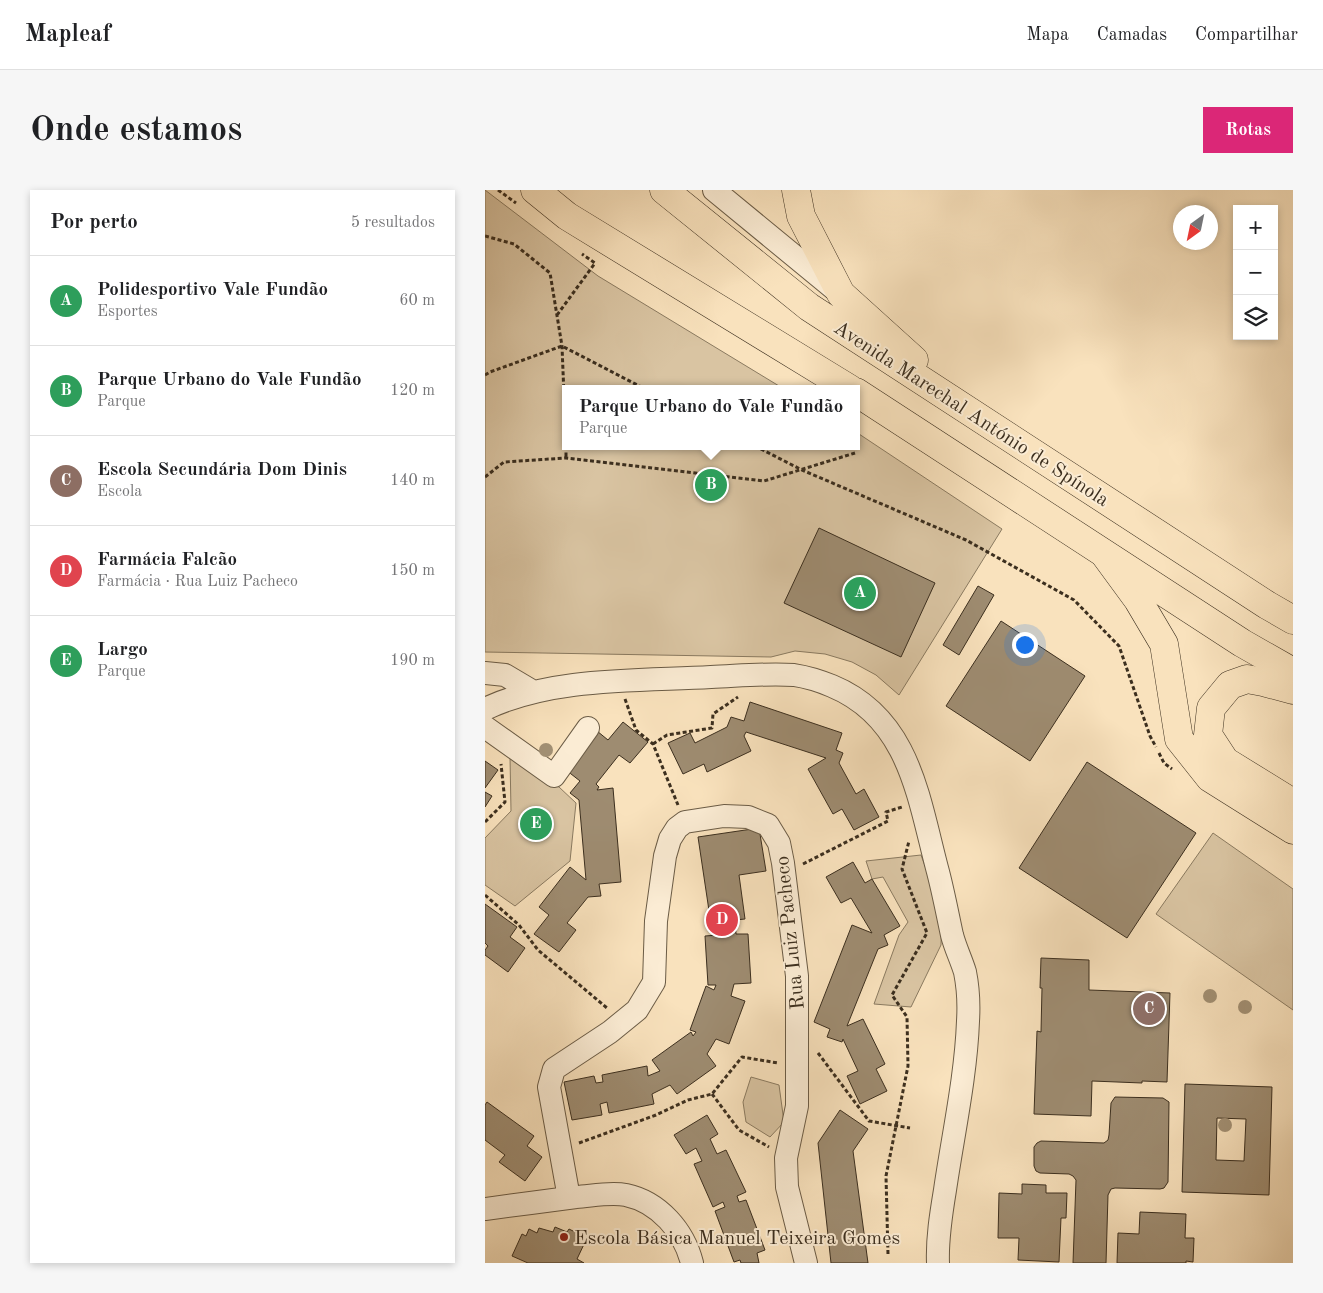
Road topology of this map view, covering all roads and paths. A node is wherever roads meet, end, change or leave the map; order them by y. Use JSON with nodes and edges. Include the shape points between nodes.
{"nodes":[{"id":1,"x":498,"y":190,"type":"edge"},
{"id":2,"x":663,"y":190,"type":"edge"},
{"id":3,"x":714,"y":190,"type":"edge"},
{"id":4,"x":796,"y":190,"type":"edge"},
{"id":5,"x":527,"y":198,"type":"edge"},
{"id":6,"x":485,"y":236,"type":"edge"},
{"id":7,"x":580,"y":252,"type":"dead end"},
{"id":8,"x":841,"y":294,"type":"junction"},
{"id":9,"x":557,"y":315,"type":"junction"},
{"id":10,"x":562,"y":346,"type":"junction"},
{"id":11,"x":485,"y":375,"type":"edge"},
{"id":12,"x":564,"y":385,"type":"edge"},
{"id":13,"x":637,"y":385,"type":"edge"},
{"id":14,"x":843,"y":385,"type":"edge"},
{"id":15,"x":860,"y":395,"type":"edge"},
{"id":16,"x":981,"y":419,"type":"junction"},
{"id":17,"x":566,"y":450,"type":"edge"},
{"id":18,"x":763,"y":450,"type":"edge"},
{"id":19,"x":855,"y":454,"type":"dead end"},
{"id":20,"x":566,"y":458,"type":"junction"},
{"id":21,"x":802,"y":470,"type":"junction"},
{"id":22,"x":485,"y":477,"type":"edge"},
{"id":23,"x":1102,"y":552,"type":"junction"},
{"id":24,"x":1293,"y":620,"type":"edge"},
{"id":25,"x":1293,"y":672,"type":"edge"},
{"id":26,"x":485,"y":673,"type":"edge"},
{"id":27,"x":619,"y":682,"type":"junction"},
{"id":28,"x":1293,"y":690,"type":"edge"},
{"id":29,"x":532,"y":691,"type":"junction"},
{"id":30,"x":485,"y":709,"type":"edge"},
{"id":31,"x":713,"y":714,"type":"dead end"},
{"id":32,"x":588,"y":728,"type":"dead end"},
{"id":33,"x":491,"y":731,"type":"edge"},
{"id":34,"x":653,"y":744,"type":"junction"},
{"id":35,"x":1179,"y":774,"type":"dead end"},
{"id":36,"x":919,"y":802,"type":"junction"},
{"id":37,"x":1293,"y":803,"type":"edge"},
{"id":38,"x":485,"y":822,"type":"edge"},
{"id":39,"x":685,"y":822,"type":"junction"},
{"id":40,"x":1293,"y":830,"type":"edge"},
{"id":41,"x":909,"y":840,"type":"dead end"},
{"id":42,"x":785,"y":874,"type":"junction"},
{"id":43,"x":485,"y":895,"type":"edge"},
{"id":44,"x":623,"y":1022,"type":"junction"},
{"id":45,"x":797,"y":1027,"type":"junction"},
{"id":46,"x":796,"y":1066,"type":"junction"},
{"id":47,"x":711,"y":1094,"type":"junction"},
{"id":48,"x":897,"y":1126,"type":"junction"},
{"id":49,"x":910,"y":1128,"type":"dead end"},
{"id":50,"x":560,"y":1150,"type":"junction"},
{"id":51,"x":787,"y":1158,"type":"junction"},
{"id":52,"x":569,"y":1198,"type":"junction"},
{"id":53,"x":485,"y":1209,"type":"edge"},
{"id":54,"x":888,"y":1254,"type":"dead end"},
{"id":55,"x":692,"y":1263,"type":"edge"},
{"id":56,"x":806,"y":1263,"type":"edge"},
{"id":57,"x":938,"y":1263,"type":"edge"}],
"edges":[{"from":1,"to":5,"type":"path"},
{"from":2,"to":16,"type":"main road","name":"Avenida Marechal António de Spínola","via":[[809,307]]},
{"from":3,"to":8,"type":"street"},
{"from":4,"to":8,"type":"main road","via":[[801,216]]},
{"from":5,"to":14,"type":"main road","via":[[567,216]]},
{"from":6,"to":9,"type":"path","via":[[515,244],[551,274]]},
{"from":7,"to":9,"type":"path","via":[[595,264]]},
{"from":8,"to":16,"type":"main road"},
{"from":9,"to":10,"type":"path"},
{"from":10,"to":11,"type":"path"},
{"from":10,"to":12,"type":"path"},
{"from":10,"to":13,"type":"path"},
{"from":15,"to":23,"type":"main road"},
{"from":16,"to":24,"type":"main road","name":"Avenida Marechal António de Spínola"},
{"from":17,"to":20,"type":"path"},
{"from":18,"to":21,"type":"path"},
{"from":19,"to":21,"type":"path"},
{"from":20,"to":21,"type":"path","via":[[764,481]]},
{"from":20,"to":22,"type":"path","via":[[503,462]]},
{"from":21,"to":35,"type":"path","via":[[966,540],[1074,600],[1119,646],[1150,736],[1164,763]]},
{"from":23,"to":25,"type":"main road","via":[[1242,643]]},
{"from":23,"to":40,"type":"main road","via":[[1138,600],[1164,644],[1179,739],[1210,778]]},
{"from":26,"to":29,"type":"street","via":[[505,675]]},
{"from":27,"to":29,"type":"street"},
{"from":27,"to":34,"type":"path","via":[[636,730]]},
{"from":27,"to":36,"type":"street","via":[[753,675],[795,676],[819,681],[845,692],[869,708],[883,723],[899,744]]},
{"from":28,"to":37,"type":"main road","via":[[1247,680],[1230,685],[1211,708],[1208,735],[1225,761]]},
{"from":29,"to":30,"type":"street"},
{"from":31,"to":34,"type":"path","via":[[711,728],[667,735]]},
{"from":32,"to":33,"type":"street","via":[[554,776]]},
{"from":33,"to":38,"type":"path","via":[[505,802]]},
{"from":34,"to":39,"type":"path"},
{"from":36,"to":42,"type":"path","via":[[886,812],[888,821]]},
{"from":36,"to":57,"type":"street","via":[[965,973],[968,1021],[941,1213]]},
{"from":39,"to":42,"type":"street","name":"Rua Luiz Pacheco","via":[[724,816],[748,817],[768,825],[779,843]]},
{"from":39,"to":44,"type":"street","via":[[670,839],[665,856],[656,921],[654,982],[637,1010]]},
{"from":41,"to":48,"type":"path","via":[[902,869],[927,933],[892,995],[907,1017],[908,1066]]},
{"from":42,"to":45,"type":"street","name":"Rua Luiz Pacheco","via":[[797,976]]},
{"from":43,"to":44,"type":"path","via":[[519,925],[538,950]]},
{"from":44,"to":50,"type":"street","via":[[554,1069],[549,1087]]},
{"from":45,"to":46,"type":"street","name":"Rua Luiz Pacheco"},
{"from":45,"to":48,"type":"path","via":[[869,1121]]},
{"from":46,"to":47,"type":"path","via":[[742,1057]]},
{"from":46,"to":51,"type":"street","name":"Rua Luiz Pacheco","via":[[797,1106]]},
{"from":47,"to":50,"type":"path"},
{"from":47,"to":51,"type":"path","via":[[739,1130]]},
{"from":48,"to":49,"type":"path"},
{"from":48,"to":54,"type":"path","via":[[886,1176]]},
{"from":50,"to":52,"type":"street"},
{"from":51,"to":56,"type":"street","name":"Rua Luiz Pacheco","via":[[787,1187]]},
{"from":52,"to":53,"type":"street"},
{"from":52,"to":55,"type":"street","via":[[603,1194],[625,1195],[645,1201],[678,1231]]}]}
